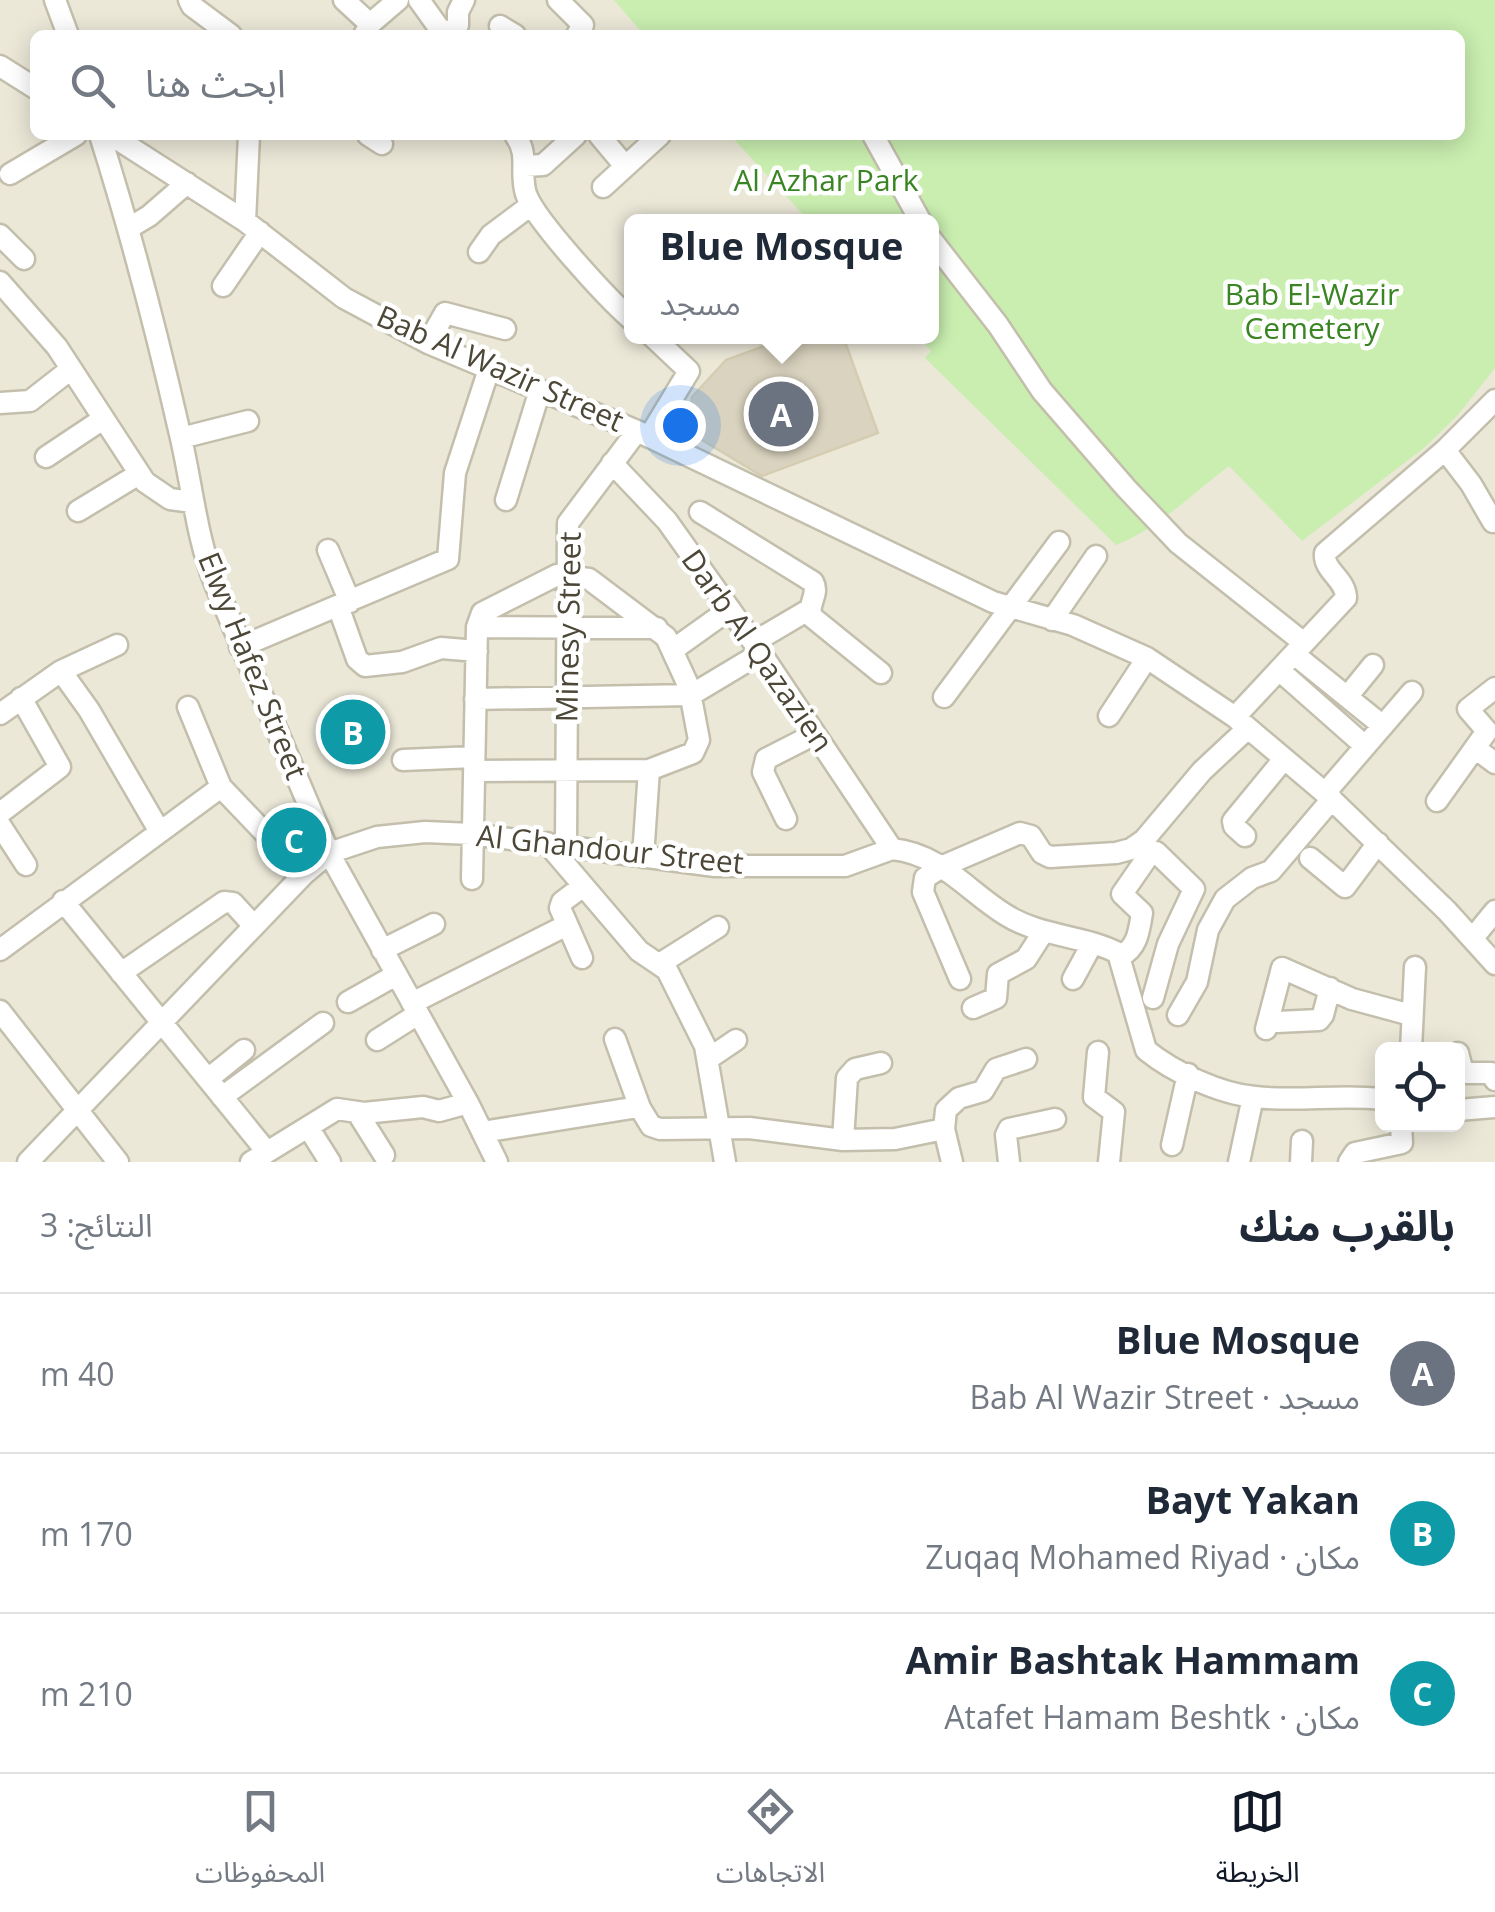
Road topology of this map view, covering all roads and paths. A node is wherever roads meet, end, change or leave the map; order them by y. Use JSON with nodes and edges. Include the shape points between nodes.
{"nodes":[{"id":1,"x":56,"y":0,"type":"edge"},
{"id":2,"x":189,"y":0,"type":"edge"},
{"id":3,"x":344,"y":0,"type":"edge"},
{"id":4,"x":398,"y":0,"type":"edge"},
{"id":5,"x":420,"y":0,"type":"edge"},
{"id":6,"x":464,"y":0,"type":"edge"},
{"id":7,"x":558,"y":0,"type":"edge"},
{"id":8,"x":66,"y":30,"type":"edge"},
{"id":9,"x":224,"y":30,"type":"edge"},
{"id":10,"x":367,"y":30,"type":"edge"},
{"id":11,"x":441,"y":30,"type":"edge"},
{"id":12,"x":452,"y":30,"type":"edge"},
{"id":13,"x":573,"y":30,"type":"edge"},
{"id":14,"x":0,"y":66,"type":"edge"},
{"id":15,"x":30,"y":85,"type":"edge"},
{"id":16,"x":68,"y":140,"type":"edge"},
{"id":17,"x":102,"y":140,"type":"edge"},
{"id":18,"x":119,"y":140,"type":"edge"},
{"id":19,"x":249,"y":140,"type":"edge"},
{"id":20,"x":518,"y":140,"type":"edge"},
{"id":21,"x":570,"y":140,"type":"edge"},
{"id":22,"x":603,"y":140,"type":"edge"},
{"id":23,"x":654,"y":140,"type":"edge"},
{"id":24,"x":876,"y":140,"type":"edge"},
{"id":25,"x":525,"y":166,"type":"junction"},
{"id":26,"x":625,"y":166,"type":"junction"},
{"id":27,"x":10,"y":174,"type":"dead end"},
{"id":28,"x":187,"y":183,"type":"junction"},
{"id":29,"x":602,"y":187,"type":"dead end"},
{"id":30,"x":531,"y":204,"type":"junction"},
{"id":31,"x":917,"y":214,"type":"edge"},
{"id":32,"x":253,"y":226,"type":"junction"},
{"id":33,"x":129,"y":228,"type":"junction"},
{"id":34,"x":0,"y":234,"type":"edge"},
{"id":35,"x":939,"y":249,"type":"edge"},
{"id":36,"x":479,"y":252,"type":"dead end"},
{"id":37,"x":24,"y":259,"type":"dead end"},
{"id":38,"x":0,"y":282,"type":"edge"},
{"id":39,"x":223,"y":286,"type":"dead end"},
{"id":40,"x":624,"y":313,"type":"edge"},
{"id":41,"x":505,"y":328,"type":"dead end"},
{"id":42,"x":428,"y":343,"type":"junction"},
{"id":43,"x":660,"y":344,"type":"edge"},
{"id":44,"x":489,"y":368,"type":"junction"},
{"id":45,"x":71,"y":369,"type":"junction"},
{"id":46,"x":540,"y":390,"type":"junction"},
{"id":47,"x":1495,"y":400,"type":"edge"},
{"id":48,"x":6,"y":403,"type":"edge"},
{"id":49,"x":104,"y":419,"type":"junction"},
{"id":50,"x":248,"y":421,"type":"dead end"},
{"id":51,"x":643,"y":434,"type":"junction"},
{"id":52,"x":182,"y":438,"type":"junction"},
{"id":53,"x":1445,"y":450,"type":"junction"},
{"id":54,"x":46,"y":457,"type":"dead end"},
{"id":55,"x":612,"y":463,"type":"junction"},
{"id":56,"x":139,"y":474,"type":"junction"},
{"id":57,"x":506,"y":500,"type":"dead end"},
{"id":58,"x":193,"y":502,"type":"junction"},
{"id":59,"x":78,"y":512,"type":"dead end"},
{"id":60,"x":700,"y":512,"type":"dead end"},
{"id":61,"x":1492,"y":522,"type":"dead end"},
{"id":62,"x":1058,"y":542,"type":"dead end"},
{"id":63,"x":328,"y":550,"type":"dead end"},
{"id":64,"x":1096,"y":556,"type":"dead end"},
{"id":65,"x":567,"y":574,"type":"junction"},
{"id":66,"x":344,"y":604,"type":"junction"},
{"id":67,"x":730,"y":608,"type":"junction"},
{"id":68,"x":810,"y":608,"type":"junction"},
{"id":69,"x":1010,"y":608,"type":"junction"},
{"id":70,"x":1052,"y":620,"type":"junction"},
{"id":71,"x":478,"y":627,"type":"junction"},
{"id":72,"x":568,"y":628,"type":"junction"},
{"id":73,"x":658,"y":628,"type":"junction"},
{"id":74,"x":117,"y":645,"type":"dead end"},
{"id":75,"x":240,"y":647,"type":"junction"},
{"id":76,"x":758,"y":648,"type":"junction"},
{"id":77,"x":1299,"y":648,"type":"junction"},
{"id":78,"x":674,"y":649,"type":"junction"},
{"id":79,"x":477,"y":651,"type":"junction"},
{"id":80,"x":1147,"y":658,"type":"junction"},
{"id":81,"x":1373,"y":665,"type":"dead end"},
{"id":82,"x":1279,"y":670,"type":"junction"},
{"id":83,"x":62,"y":671,"type":"junction"},
{"id":84,"x":881,"y":673,"type":"dead end"},
{"id":85,"x":1495,"y":688,"type":"edge"},
{"id":86,"x":1412,"y":692,"type":"dead end"},
{"id":87,"x":691,"y":695,"type":"junction"},
{"id":88,"x":566,"y":697,"type":"junction"},
{"id":89,"x":944,"y":697,"type":"dead end"},
{"id":90,"x":1347,"y":697,"type":"junction"},
{"id":91,"x":21,"y":698,"type":"junction"},
{"id":92,"x":475,"y":699,"type":"junction"},
{"id":93,"x":188,"y":706,"type":"dead end"},
{"id":94,"x":0,"y":714,"type":"edge"},
{"id":95,"x":1109,"y":716,"type":"dead end"},
{"id":96,"x":1242,"y":723,"type":"junction"},
{"id":97,"x":1383,"y":726,"type":"junction"},
{"id":98,"x":816,"y":734,"type":"junction"},
{"id":99,"x":1365,"y":746,"type":"junction"},
{"id":100,"x":1475,"y":748,"type":"junction"},
{"id":101,"x":1284,"y":759,"type":"junction"},
{"id":102,"x":403,"y":760,"type":"dead end"},
{"id":103,"x":1495,"y":762,"type":"edge"},
{"id":104,"x":474,"y":764,"type":"junction"},
{"id":105,"x":650,"y":770,"type":"junction"},
{"id":106,"x":566,"y":771,"type":"junction"},
{"id":107,"x":221,"y":787,"type":"junction"},
{"id":108,"x":1328,"y":796,"type":"junction"},
{"id":109,"x":1437,"y":801,"type":"dead end"},
{"id":110,"x":0,"y":812,"type":"edge"},
{"id":111,"x":786,"y":819,"type":"dead end"},
{"id":112,"x":0,"y":826,"type":"edge"},
{"id":113,"x":160,"y":832,"type":"junction"},
{"id":114,"x":472,"y":834,"type":"junction"},
{"id":115,"x":1245,"y":836,"type":"dead end"},
{"id":116,"x":1378,"y":843,"type":"junction"},
{"id":117,"x":556,"y":844,"type":"junction"},
{"id":118,"x":892,"y":849,"type":"junction"},
{"id":119,"x":329,"y":853,"type":"junction"},
{"id":120,"x":643,"y":857,"type":"junction"},
{"id":121,"x":1310,"y":858,"type":"dead end"},
{"id":122,"x":26,"y":864,"type":"dead end"},
{"id":123,"x":942,"y":866,"type":"junction"},
{"id":124,"x":304,"y":874,"type":"junction"},
{"id":125,"x":472,"y":879,"type":"dead end"},
{"id":126,"x":583,"y":886,"type":"junction"},
{"id":127,"x":63,"y":901,"type":"junction"},
{"id":128,"x":1495,"y":911,"type":"edge"},
{"id":129,"x":434,"y":924,"type":"dead end"},
{"id":130,"x":567,"y":925,"type":"junction"},
{"id":131,"x":254,"y":926,"type":"junction"},
{"id":132,"x":718,"y":927,"type":"dead end"},
{"id":133,"x":1044,"y":932,"type":"junction"},
{"id":134,"x":1473,"y":938,"type":"junction"},
{"id":135,"x":1092,"y":944,"type":"junction"},
{"id":136,"x":0,"y":950,"type":"edge"},
{"id":137,"x":382,"y":950,"type":"junction"},
{"id":138,"x":1121,"y":956,"type":"junction"},
{"id":139,"x":582,"y":958,"type":"dead end"},
{"id":140,"x":660,"y":963,"type":"junction"},
{"id":141,"x":1495,"y":964,"type":"edge"},
{"id":142,"x":1414,"y":967,"type":"dead end"},
{"id":143,"x":121,"y":973,"type":"junction"},
{"id":144,"x":396,"y":975,"type":"junction"},
{"id":145,"x":1072,"y":978,"type":"dead end"},
{"id":146,"x":960,"y":979,"type":"dead end"},
{"id":147,"x":1330,"y":988,"type":"junction"},
{"id":148,"x":1153,"y":998,"type":"dead end"},
{"id":149,"x":348,"y":1002,"type":"dead end"},
{"id":150,"x":415,"y":1008,"type":"junction"},
{"id":151,"x":973,"y":1008,"type":"dead end"},
{"id":152,"x":0,"y":1011,"type":"edge"},
{"id":153,"x":1178,"y":1015,"type":"dead end"},
{"id":154,"x":1410,"y":1015,"type":"junction"},
{"id":155,"x":161,"y":1022,"type":"junction"},
{"id":156,"x":323,"y":1024,"type":"dead end"},
{"id":157,"x":615,"y":1038,"type":"dead end"},
{"id":158,"x":377,"y":1040,"type":"dead end"},
{"id":159,"x":736,"y":1040,"type":"dead end"},
{"id":160,"x":1411,"y":1042,"type":"edge"},
{"id":161,"x":244,"y":1050,"type":"dead end"},
{"id":162,"x":1098,"y":1052,"type":"dead end"},
{"id":163,"x":708,"y":1058,"type":"junction"},
{"id":164,"x":1026,"y":1059,"type":"dead end"},
{"id":165,"x":881,"y":1063,"type":"dead end"},
{"id":166,"x":1188,"y":1074,"type":"junction"},
{"id":167,"x":1465,"y":1074,"type":"edge"},
{"id":168,"x":208,"y":1079,"type":"junction"},
{"id":169,"x":1495,"y":1080,"type":"edge"},
{"id":170,"x":222,"y":1097,"type":"junction"},
{"id":171,"x":1253,"y":1098,"type":"junction"},
{"id":172,"x":1375,"y":1099,"type":"edge"},
{"id":173,"x":468,"y":1103,"type":"junction"},
{"id":174,"x":1495,"y":1107,"type":"edge"},
{"id":175,"x":640,"y":1108,"type":"junction"},
{"id":176,"x":1465,"y":1109,"type":"edge"},
{"id":177,"x":77,"y":1110,"type":"junction"},
{"id":178,"x":356,"y":1112,"type":"junction"},
{"id":179,"x":1056,"y":1119,"type":"dead end"},
{"id":180,"x":308,"y":1127,"type":"junction"},
{"id":181,"x":720,"y":1129,"type":"junction"},
{"id":182,"x":944,"y":1130,"type":"junction"},
{"id":183,"x":482,"y":1132,"type":"junction"},
{"id":184,"x":1401,"y":1132,"type":"edge"},
{"id":185,"x":843,"y":1140,"type":"junction"},
{"id":186,"x":1172,"y":1145,"type":"dead end"},
{"id":187,"x":384,"y":1155,"type":"dead end"},
{"id":188,"x":259,"y":1157,"type":"edge"},
{"id":189,"x":28,"y":1162,"type":"edge"},
{"id":190,"x":118,"y":1162,"type":"edge"},
{"id":191,"x":330,"y":1162,"type":"edge"},
{"id":192,"x":497,"y":1162,"type":"edge"},
{"id":193,"x":725,"y":1162,"type":"edge"},
{"id":194,"x":952,"y":1162,"type":"edge"},
{"id":195,"x":1009,"y":1162,"type":"edge"},
{"id":196,"x":1110,"y":1162,"type":"edge"},
{"id":197,"x":1239,"y":1162,"type":"edge"},
{"id":198,"x":1350,"y":1162,"type":"edge"}],
"edges":[{"from":1,"to":8,"type":"street"},
{"from":2,"to":9,"type":"street"},
{"from":3,"to":10,"type":"street"},
{"from":4,"to":10,"type":"street"},
{"from":5,"to":11,"type":"street"},
{"from":6,"to":12,"type":"street"},
{"from":7,"to":13,"type":"street"},
{"from":14,"to":15,"type":"street"},
{"from":16,"to":27,"type":"street"},
{"from":17,"to":33,"type":"street","name":"Elwy Hafez Street"},
{"from":18,"to":28,"type":"street","name":"Bab Al Wazir Street"},
{"from":19,"to":32,"type":"street"},
{"from":20,"to":25,"type":"street"},
{"from":21,"to":25,"type":"street","via":[[543,165]]},
{"from":22,"to":26,"type":"street"},
{"from":23,"to":26,"type":"street"},
{"from":24,"to":31,"type":"street"},
{"from":25,"to":30,"type":"street"},
{"from":26,"to":29,"type":"street"},
{"from":28,"to":32,"type":"street","name":"Bab Al Wazir Street"},
{"from":28,"to":33,"type":"street"},
{"from":30,"to":36,"type":"street"},
{"from":30,"to":40,"type":"street"},
{"from":32,"to":39,"type":"street"},
{"from":32,"to":42,"type":"street","name":"Bab Al Wazir Street","via":[[344,298]]},
{"from":33,"to":52,"type":"street","name":"Elwy Hafez Street"},
{"from":34,"to":37,"type":"street"},
{"from":35,"to":77,"type":"street","via":[[1042,391],[1126,488],[1178,543]]},
{"from":38,"to":45,"type":"street"},
{"from":41,"to":42,"type":"street","via":[[445,314]]},
{"from":42,"to":44,"type":"street","name":"Bab Al Wazir Street"},
{"from":43,"to":51,"type":"street","name":"Minesy Street","via":[[689,372]]},
{"from":44,"to":46,"type":"street","name":"Bab Al Wazir Street"},
{"from":44,"to":66,"type":"street","via":[[455,472],[448,559]]},
{"from":45,"to":48,"type":"street","via":[[30,401]]},
{"from":45,"to":49,"type":"street"},
{"from":46,"to":51,"type":"street","name":"Bab Al Wazir Street"},
{"from":46,"to":57,"type":"street"},
{"from":47,"to":53,"type":"street"},
{"from":49,"to":54,"type":"street"},
{"from":49,"to":56,"type":"street"},
{"from":50,"to":52,"type":"street"},
{"from":51,"to":55,"type":"street","name":"Minesy Street"},
{"from":51,"to":69,"type":"street","name":"Bab Al Wazir Street"},
{"from":52,"to":58,"type":"street","name":"Elwy Hafez Street"},
{"from":53,"to":61,"type":"street"},
{"from":53,"to":77,"type":"street","via":[[1326,552],[1346,598]]},
{"from":55,"to":65,"type":"street","name":"Minesy Street","via":[[568,524]]},
{"from":55,"to":67,"type":"street","name":"Darb Al Qazazien","via":[[667,521]]},
{"from":56,"to":58,"type":"street","via":[[156,492]]},
{"from":56,"to":59,"type":"street"},
{"from":58,"to":75,"type":"street","name":"Elwy Hafez Street","via":[[206,561]]},
{"from":60,"to":68,"type":"street","via":[[813,582]]},
{"from":62,"to":69,"type":"street"},
{"from":63,"to":66,"type":"street"},
{"from":64,"to":70,"type":"street"},
{"from":65,"to":71,"type":"street","via":[[486,610]]},
{"from":65,"to":72,"type":"street","name":"Minesy Street"},
{"from":65,"to":73,"type":"street","via":[[589,579]]},
{"from":66,"to":75,"type":"street"},
{"from":66,"to":79,"type":"street","via":[[361,663],[370,667],[441,648]]},
{"from":67,"to":76,"type":"street","name":"Darb Al Qazazien"},
{"from":67,"to":78,"type":"street"},
{"from":68,"to":76,"type":"street"},
{"from":68,"to":84,"type":"street","via":[[812,617]]},
{"from":69,"to":70,"type":"street","name":"Bab Al Wazir Street"},
{"from":69,"to":89,"type":"street"},
{"from":70,"to":80,"type":"street","name":"Bab Al Wazir Street"},
{"from":71,"to":72,"type":"street"},
{"from":71,"to":79,"type":"street"},
{"from":72,"to":73,"type":"street"},
{"from":72,"to":88,"type":"street","name":"Minesy Street"},
{"from":73,"to":78,"type":"street"},
{"from":74,"to":83,"type":"street"},
{"from":75,"to":119,"type":"street","name":"Elwy Hafez Street"},
{"from":76,"to":87,"type":"street"},
{"from":76,"to":98,"type":"street","name":"Darb Al Qazazien"},
{"from":77,"to":82,"type":"street"},
{"from":77,"to":90,"type":"street"},
{"from":78,"to":87,"type":"street"},
{"from":79,"to":92,"type":"street"},
{"from":80,"to":95,"type":"street"},
{"from":80,"to":96,"type":"street","name":"Bab Al Wazir Street"},
{"from":81,"to":90,"type":"street"},
{"from":82,"to":96,"type":"street"},
{"from":82,"to":99,"type":"street"},
{"from":83,"to":91,"type":"street"},
{"from":83,"to":113,"type":"street"},
{"from":85,"to":100,"type":"street","via":[[1468,709],[1487,731]]},
{"from":86,"to":97,"type":"street"},
{"from":87,"to":88,"type":"street"},
{"from":87,"to":105,"type":"street","via":[[696,749]]},
{"from":88,"to":92,"type":"street"},
{"from":88,"to":106,"type":"street","name":"Minesy Street"},
{"from":90,"to":97,"type":"street"},
{"from":91,"to":94,"type":"street"},
{"from":91,"to":110,"type":"street","via":[[60,767]]},
{"from":92,"to":104,"type":"street"},
{"from":93,"to":107,"type":"street"},
{"from":96,"to":101,"type":"street","name":"Bab Al Wazir Street"},
{"from":96,"to":123,"type":"street","via":[[1131,849],[1050,857],[1020,833]]},
{"from":97,"to":99,"type":"street"},
{"from":98,"to":111,"type":"street","via":[[762,765]]},
{"from":98,"to":118,"type":"street","name":"Darb Al Qazazien"},
{"from":99,"to":108,"type":"street"},
{"from":100,"to":103,"type":"street"},
{"from":100,"to":109,"type":"street"},
{"from":101,"to":108,"type":"street","name":"Bab Al Wazir Street"},
{"from":101,"to":115,"type":"street","via":[[1233,822]]},
{"from":102,"to":104,"type":"street"},
{"from":104,"to":106,"type":"street"},
{"from":104,"to":114,"type":"street"},
{"from":105,"to":106,"type":"street"},
{"from":105,"to":120,"type":"street"},
{"from":106,"to":117,"type":"street","name":"Minesy Street"},
{"from":107,"to":113,"type":"street"},
{"from":107,"to":124,"type":"street"},
{"from":108,"to":116,"type":"street","name":"Bab Al Wazir Street"},
{"from":108,"to":153,"type":"street","via":[[1271,871],[1225,899],[1208,930],[1197,982]]},
{"from":112,"to":122,"type":"street"},
{"from":113,"to":127,"type":"street"},
{"from":114,"to":117,"type":"street","name":"Al Ghandour Street"},
{"from":114,"to":119,"type":"street","name":"Al Ghandour Street","via":[[378,837]]},
{"from":114,"to":125,"type":"street"},
{"from":116,"to":121,"type":"street","via":[[1344,887]]},
{"from":116,"to":134,"type":"street","name":"Bab Al Wazir Street"},
{"from":117,"to":120,"type":"street","name":"Al Ghandour Street"},
{"from":117,"to":126,"type":"street"},
{"from":118,"to":120,"type":"street","name":"Al Ghandour Street","via":[[845,866],[715,866]]},
{"from":118,"to":123,"type":"street"},
{"from":119,"to":124,"type":"street"},
{"from":119,"to":137,"type":"street","name":"Elwy Hafez Street"},
{"from":123,"to":133,"type":"street","via":[[1006,915]]},
{"from":123,"to":146,"type":"street","via":[[922,886]]},
{"from":124,"to":131,"type":"street"},
{"from":126,"to":130,"type":"street","via":[[560,905]]},
{"from":126,"to":140,"type":"street","via":[[639,951]]},
{"from":127,"to":136,"type":"street"},
{"from":127,"to":143,"type":"street"},
{"from":128,"to":134,"type":"street"},
{"from":129,"to":137,"type":"street"},
{"from":130,"to":139,"type":"street"},
{"from":130,"to":150,"type":"street"},
{"from":131,"to":143,"type":"street","via":[[224,902]]},
{"from":131,"to":155,"type":"street"},
{"from":132,"to":140,"type":"street"},
{"from":133,"to":135,"type":"street"},
{"from":133,"to":151,"type":"street","via":[[1024,961],[998,974],[996,998]]},
{"from":134,"to":141,"type":"street","name":"Bab Al Wazir Street"},
{"from":135,"to":138,"type":"street"},
{"from":135,"to":145,"type":"street"},
{"from":137,"to":144,"type":"street","name":"Elwy Hafez Street"},
{"from":138,"to":148,"type":"street","via":[[1137,938],[1142,913],[1122,894],[1156,852],[1194,889]]},
{"from":138,"to":166,"type":"street","via":[[1146,1050]]},
{"from":140,"to":163,"type":"street","via":[[693,1017]]},
{"from":142,"to":154,"type":"street"},
{"from":143,"to":155,"type":"street"},
{"from":144,"to":149,"type":"street"},
{"from":144,"to":150,"type":"street","name":"Elwy Hafez Street"},
{"from":147,"to":147,"type":"street","via":[[1282,968],[1271,1026],[1318,1020]]},
{"from":147,"to":154,"type":"street"},
{"from":150,"to":158,"type":"street"},
{"from":150,"to":173,"type":"street","name":"Elwy Hafez Street"},
{"from":152,"to":177,"type":"street"},
{"from":154,"to":160,"type":"street"},
{"from":155,"to":168,"type":"street"},
{"from":155,"to":177,"type":"street"},
{"from":156,"to":170,"type":"street"},
{"from":157,"to":175,"type":"street"},
{"from":159,"to":163,"type":"street"},
{"from":161,"to":168,"type":"street"},
{"from":162,"to":196,"type":"street","via":[[1094,1096],[1114,1112]]},
{"from":163,"to":181,"type":"street"},
{"from":164,"to":182,"type":"street","via":[[996,1069],[983,1091],[951,1103]]},
{"from":165,"to":185,"type":"street","via":[[855,1069],[847,1078]]},
{"from":166,"to":171,"type":"street"},
{"from":166,"to":186,"type":"street"},
{"from":167,"to":169,"type":"street","via":[[1490,1073]]},
{"from":168,"to":170,"type":"street"},
{"from":170,"to":188,"type":"street"},
{"from":171,"to":172,"type":"street"},
{"from":171,"to":197,"type":"street"},
{"from":173,"to":178,"type":"street","via":[[439,1112],[423,1106]]},
{"from":173,"to":183,"type":"street","name":"Elwy Hafez Street"},
{"from":174,"to":176,"type":"street"},
{"from":175,"to":181,"type":"street","via":[[655,1129]]},
{"from":175,"to":183,"type":"street"},
{"from":177,"to":189,"type":"street"},
{"from":177,"to":190,"type":"street"},
{"from":178,"to":180,"type":"street","via":[[337,1109]]},
{"from":178,"to":187,"type":"street"},
{"from":179,"to":195,"type":"street","via":[[1010,1129]]},
{"from":180,"to":188,"type":"street"},
{"from":180,"to":191,"type":"street"},
{"from":181,"to":185,"type":"street"},
{"from":181,"to":193,"type":"street"},
{"from":182,"to":185,"type":"street","via":[[895,1140]]},
{"from":182,"to":194,"type":"street"},
{"from":183,"to":192,"type":"street","name":"Elwy Hafez Street"},
{"from":184,"to":198,"type":"street","via":[[1402,1143],[1355,1153]]}]}
